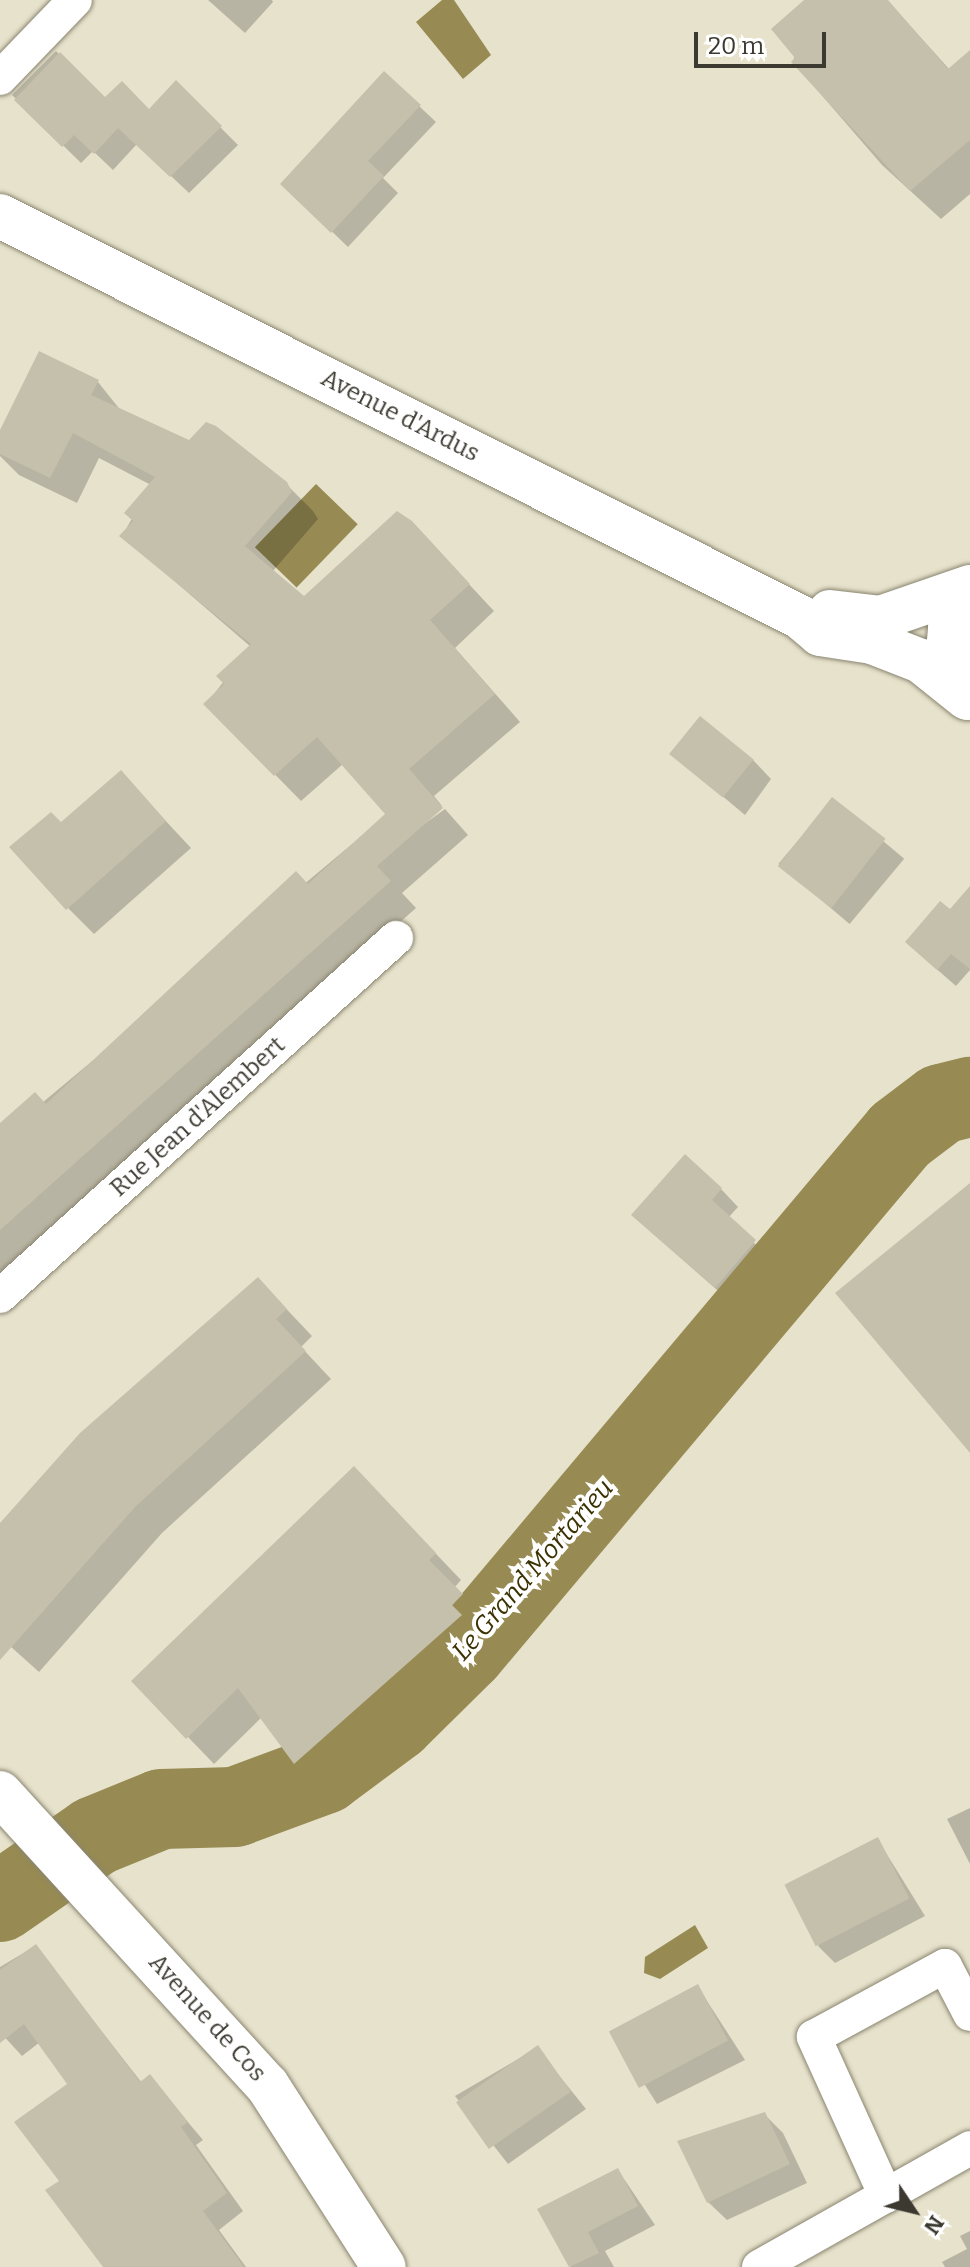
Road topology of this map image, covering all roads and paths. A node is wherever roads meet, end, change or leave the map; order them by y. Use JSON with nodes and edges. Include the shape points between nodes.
{"nodes":[{"id":1,"x":75,"y":0,"type":"edge"},
{"id":2,"x":0,"y":78,"type":"edge"},
{"id":3,"x":0,"y":216,"type":"edge"},
{"id":4,"x":970,"y":589,"type":"edge"},
{"id":5,"x":800,"y":617,"type":"junction"},
{"id":6,"x":968,"y":698,"type":"edge"},
{"id":7,"x":396,"y":938,"type":"dead end"},
{"id":8,"x":0,"y":1296,"type":"edge"},
{"id":9,"x":0,"y":1793,"type":"edge"},
{"id":10,"x":970,"y":2014,"type":"edge"},
{"id":11,"x":970,"y":2148,"type":"edge"},
{"id":12,"x":886,"y":2196,"type":"junction"},
{"id":13,"x":384,"y":2267,"type":"edge"},
{"id":14,"x":759,"y":2267,"type":"edge"}],
"edges":[{"from":1,"to":2,"type":"street"},
{"from":3,"to":5,"type":"main road","name":"Avenue d'Ardus"},
{"from":4,"to":5,"type":"main road","name":"Avenue d'Ardus","via":[[880,618]]},
{"from":4,"to":6,"type":"main road","via":[[950,628],[948,652]]},
{"from":5,"to":6,"type":"main road","name":"Avenue d'Ardus","via":[[820,634],[872,642],[921,661]]},
{"from":7,"to":8,"type":"street","name":"Rue Jean d'Alembert"},
{"from":9,"to":13,"type":"main road","name":"Avenue de Cos","via":[[267,2085]]},
{"from":10,"to":12,"type":"street","via":[[945,1966],[814,2037]]},
{"from":11,"to":12,"type":"street"},
{"from":12,"to":14,"type":"street"}]}
